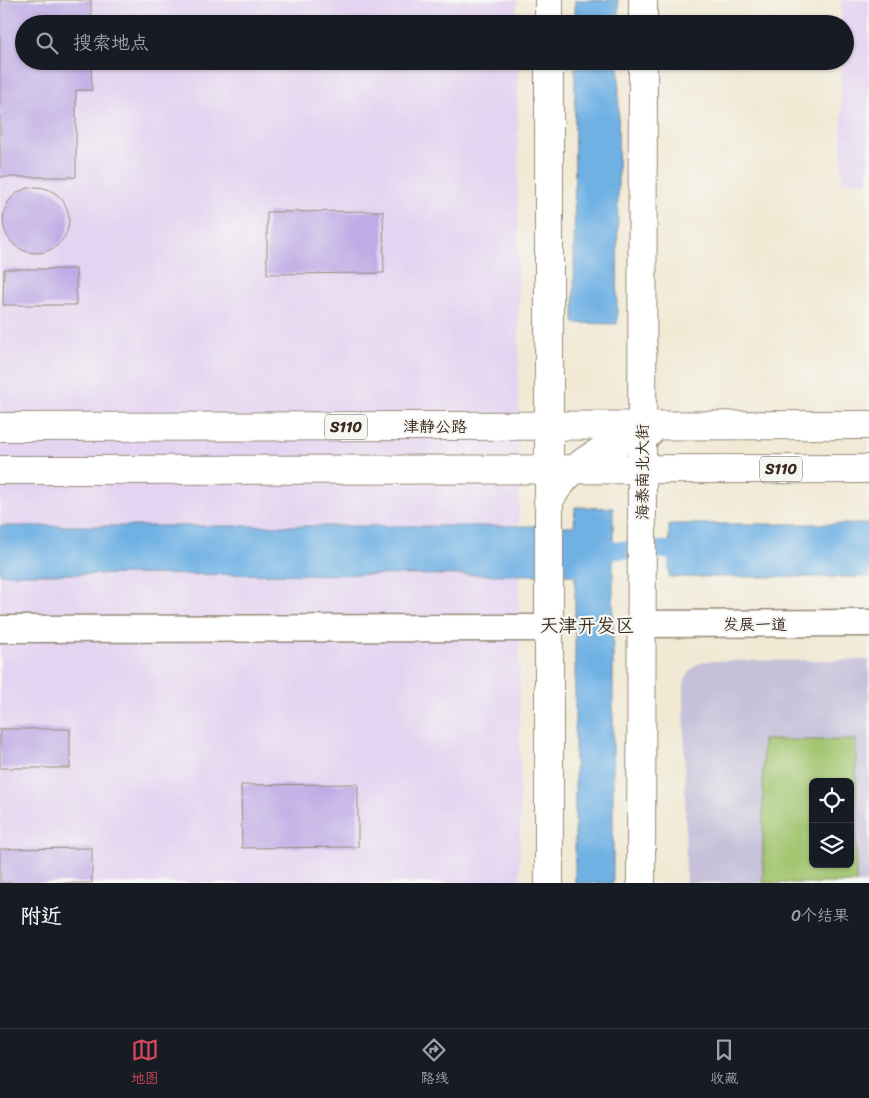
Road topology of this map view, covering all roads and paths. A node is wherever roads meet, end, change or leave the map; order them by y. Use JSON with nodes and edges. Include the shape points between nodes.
{"nodes":[{"id":1,"x":549,"y":0,"type":"edge"},
{"id":2,"x":643,"y":0,"type":"edge"},
{"id":3,"x":549,"y":15,"type":"edge"},
{"id":4,"x":643,"y":15,"type":"edge"},
{"id":5,"x":549,"y":70,"type":"edge"},
{"id":6,"x":642,"y":70,"type":"edge"},
{"id":7,"x":869,"y":425,"type":"edge"},
{"id":8,"x":548,"y":426,"type":"junction"},
{"id":9,"x":0,"y":427,"type":"edge"},
{"id":10,"x":642,"y":430,"type":"junction"},
{"id":11,"x":560,"y":469,"type":"junction"},
{"id":12,"x":642,"y":469,"type":"junction"},
{"id":13,"x":692,"y":469,"type":"junction"},
{"id":14,"x":869,"y":469,"type":"edge"},
{"id":15,"x":0,"y":470,"type":"edge"},
{"id":16,"x":642,"y":502,"type":"junction"},
{"id":17,"x":869,"y":623,"type":"edge"},
{"id":18,"x":641,"y":624,"type":"junction"},
{"id":19,"x":548,"y":628,"type":"junction"},
{"id":20,"x":0,"y":629,"type":"edge"},
{"id":21,"x":549,"y":883,"type":"edge"},
{"id":22,"x":641,"y":883,"type":"edge"}],
"edges":[{"from":1,"to":3,"type":"main road"},
{"from":2,"to":4,"type":"main road"},
{"from":5,"to":8,"type":"main road"},
{"from":6,"to":10,"type":"main road","name":"海泰南北大街"},
{"from":7,"to":10,"type":"main road","name":"津静公路","number":"S110","via":[[692,425]]},
{"from":8,"to":9,"type":"main road","name":"津静公路","number":"S110"},
{"from":8,"to":10,"type":"main road","name":"津静公路","number":"S110"},
{"from":8,"to":11,"type":"main road"},
{"from":10,"to":11,"type":"main road"},
{"from":10,"to":12,"type":"main road","name":"海泰南北大街"},
{"from":11,"to":12,"type":"main road","number":"S110"},
{"from":11,"to":15,"type":"main road","number":"S110"},
{"from":11,"to":19,"type":"main road","via":[[548,502]]},
{"from":12,"to":13,"type":"main road","number":"S110"},
{"from":12,"to":16,"type":"main road","name":"海泰南北大街"},
{"from":13,"to":14,"type":"main road","number":"S110"},
{"from":13,"to":16,"type":"main road","via":[[661,475],[654,480]]},
{"from":16,"to":18,"type":"main road","name":"海泰南北大街"},
{"from":17,"to":18,"type":"main road","name":"发展一道"},
{"from":18,"to":22,"type":"main road","name":"海泰南北大街"},
{"from":19,"to":20,"type":"main road"},
{"from":19,"to":21,"type":"main road"}]}
